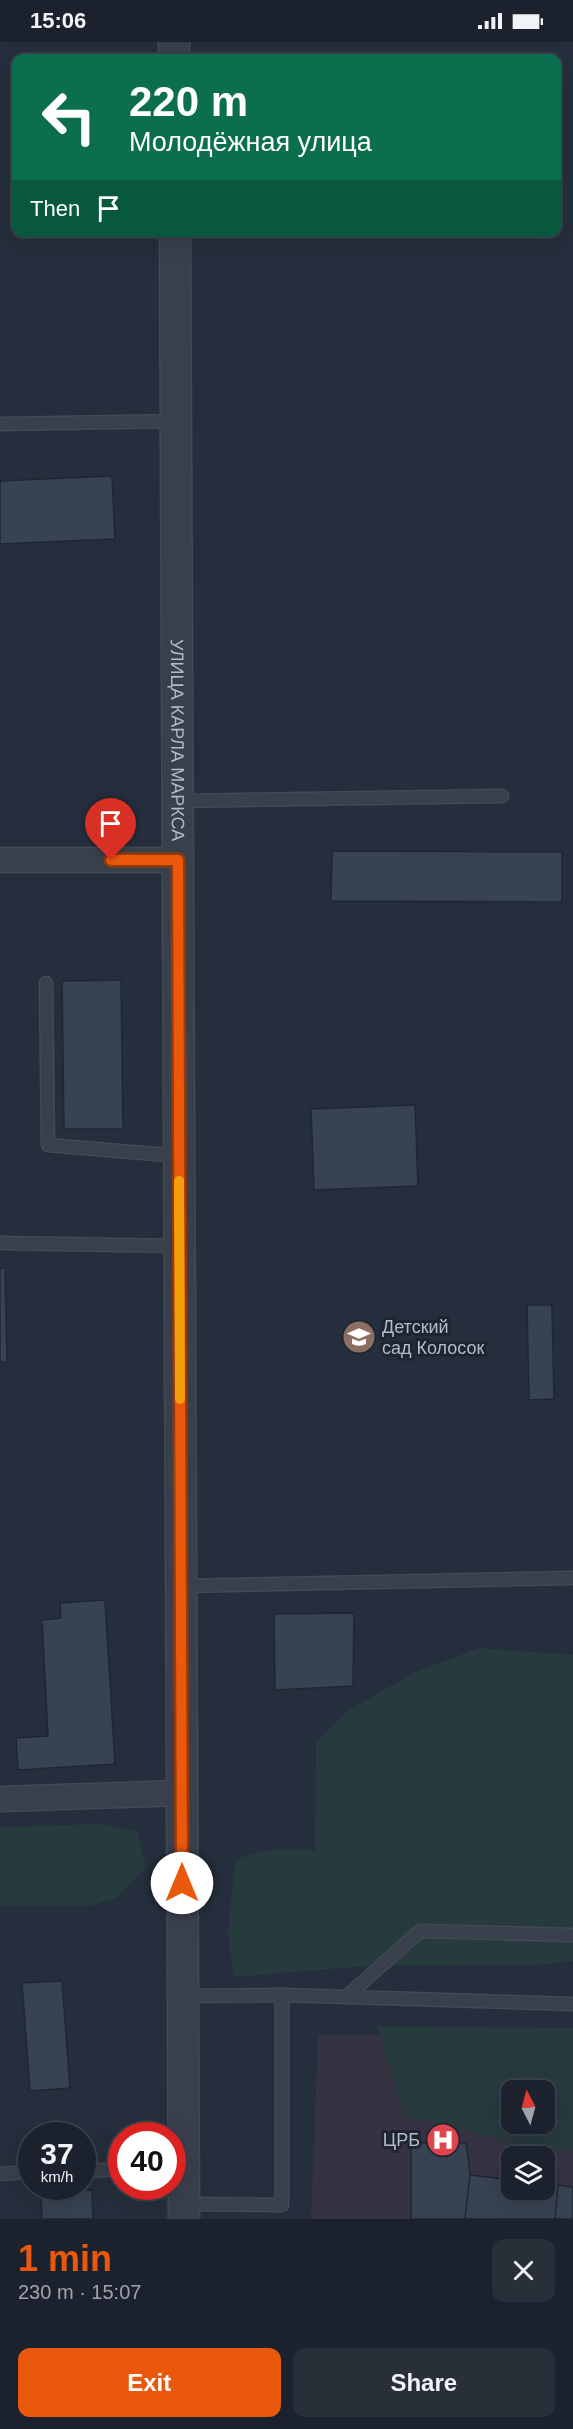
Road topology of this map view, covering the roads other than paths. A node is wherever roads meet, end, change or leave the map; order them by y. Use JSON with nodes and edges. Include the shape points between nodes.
{"nodes":[{"id":1,"x":175,"y":237,"type":"edge"},
{"id":2,"x":176,"y":421,"type":"junction"},
{"id":3,"x":0,"y":424,"type":"edge"},
{"id":4,"x":502,"y":796,"type":"dead end"},
{"id":5,"x":177,"y":801,"type":"junction"},
{"id":6,"x":0,"y":860,"type":"edge"},
{"id":7,"x":178,"y":860,"type":"junction"},
{"id":8,"x":46,"y":983,"type":"dead end"},
{"id":9,"x":179,"y":1156,"type":"junction"},
{"id":10,"x":0,"y":1243,"type":"edge"},
{"id":11,"x":179,"y":1246,"type":"junction"},
{"id":12,"x":573,"y":1578,"type":"edge"},
{"id":13,"x":181,"y":1586,"type":"junction"},
{"id":14,"x":182,"y":1793,"type":"junction"},
{"id":15,"x":0,"y":1799,"type":"edge"},
{"id":16,"x":573,"y":1935,"type":"edge"},
{"id":17,"x":282,"y":1995,"type":"junction"},
{"id":18,"x":183,"y":1996,"type":"junction"},
{"id":19,"x":346,"y":1997,"type":"junction"},
{"id":20,"x":573,"y":2004,"type":"edge"},
{"id":21,"x":179,"y":2122,"type":"edge"},
{"id":22,"x":18,"y":2173,"type":"edge"},
{"id":23,"x":0,"y":2174,"type":"edge"},
{"id":24,"x":184,"y":2211,"type":"edge"}],
"edges":[{"from":1,"to":2,"type":"street","name":"УЛИЦА КАРЛА МАРКСА"},
{"from":2,"to":3,"type":"lane"},
{"from":2,"to":5,"type":"street","name":"УЛИЦА КАРЛА МАРКСА"},
{"from":4,"to":5,"type":"lane"},
{"from":5,"to":7,"type":"street","name":"УЛИЦА КАРЛА МАРКСА"},
{"from":6,"to":7,"type":"street"},
{"from":7,"to":9,"type":"street","name":"УЛИЦА КАРЛА МАРКСА"},
{"from":8,"to":9,"type":"lane","via":[[48,1145]]},
{"from":9,"to":11,"type":"street","name":"УЛИЦА КАРЛА МАРКСА"},
{"from":10,"to":11,"type":"lane"},
{"from":11,"to":13,"type":"street","name":"УЛИЦА КАРЛА МАРКСА"},
{"from":12,"to":13,"type":"lane"},
{"from":13,"to":14,"type":"street","name":"УЛИЦА КАРЛА МАРКСА"},
{"from":14,"to":15,"type":"street"},
{"from":14,"to":18,"type":"street","name":"УЛИЦА КАРЛА МАРКСА"},
{"from":16,"to":19,"type":"lane","via":[[420,1931]]},
{"from":17,"to":18,"type":"lane"},
{"from":17,"to":19,"type":"lane"},
{"from":17,"to":24,"type":"lane","via":[[282,2205]]},
{"from":18,"to":21,"type":"street","name":"УЛИЦА КАРЛА МАРКСА"},
{"from":19,"to":20,"type":"lane"},
{"from":22,"to":23,"type":"lane"}]}
